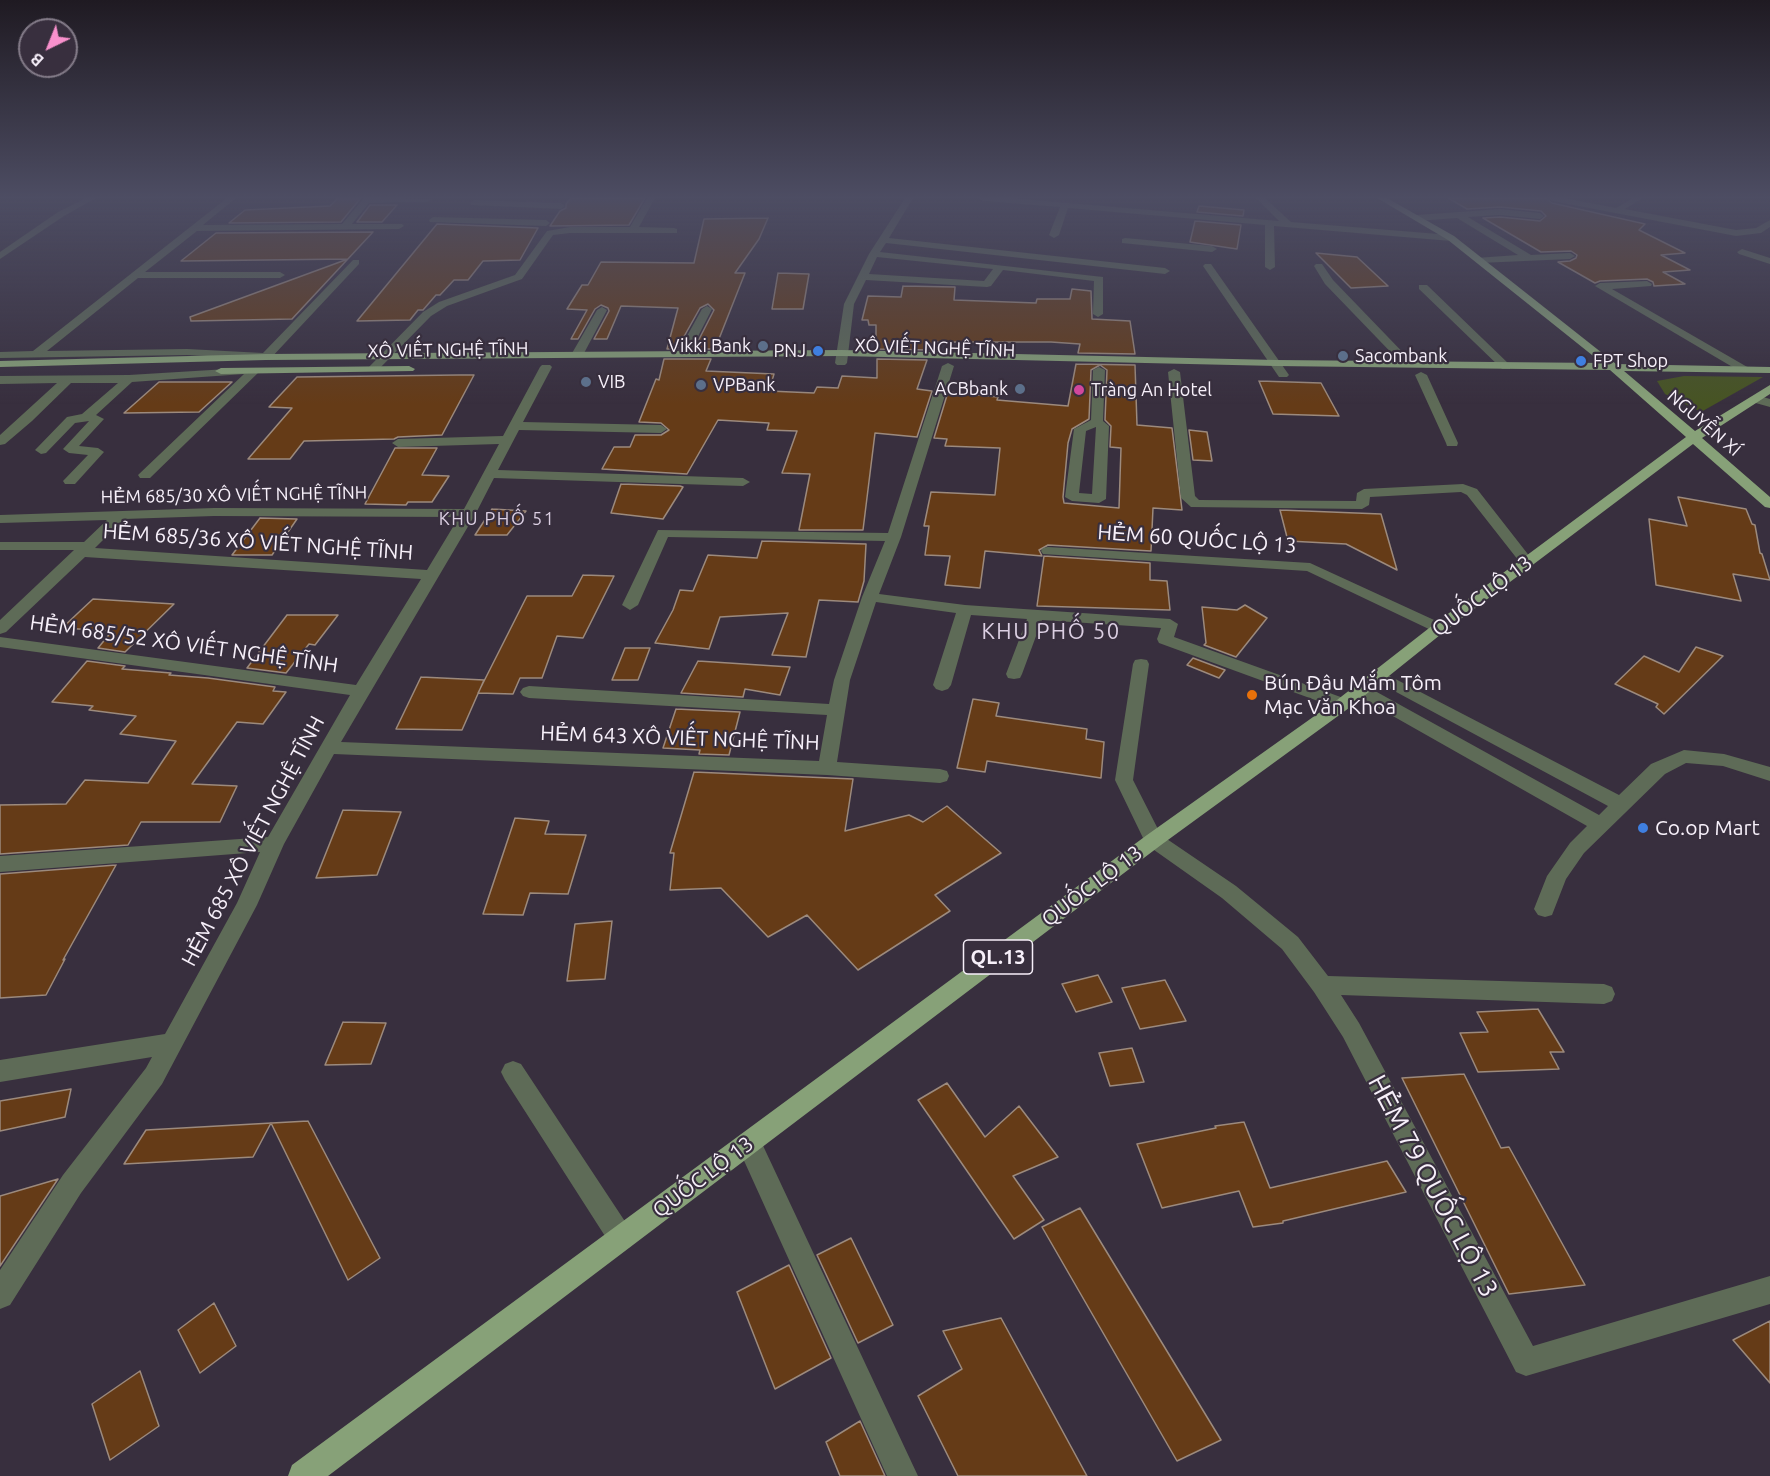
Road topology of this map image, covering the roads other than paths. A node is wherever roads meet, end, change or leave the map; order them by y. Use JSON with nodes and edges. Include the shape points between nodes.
{"nodes":[{"id":1,"x":143,"y":267,"type":"edge"},
{"id":2,"x":351,"y":267,"type":"edge"},
{"id":3,"x":526,"y":267,"type":"edge"},
{"id":4,"x":868,"y":267,"type":"edge"},
{"id":5,"x":1000,"y":267,"type":"joint"},
{"id":6,"x":1128,"y":267,"type":"edge"},
{"id":7,"x":1209,"y":267,"type":"edge"},
{"id":8,"x":1319,"y":267,"type":"edge"},
{"id":9,"x":1488,"y":267,"type":"edge"},
{"id":10,"x":1165,"y":271,"type":"dead end"},
{"id":11,"x":134,"y":274,"type":"junction"},
{"id":12,"x":280,"y":275,"type":"dead end"},
{"id":13,"x":862,"y":278,"type":"junction"},
{"id":14,"x":1647,"y":284,"type":"dead end"},
{"id":15,"x":1423,"y":287,"type":"dead end"},
{"id":16,"x":707,"y":309,"type":"dead end"},
{"id":17,"x":602,"y":310,"type":"dead end"},
{"id":18,"x":1098,"y":314,"type":"dead end"},
{"id":19,"x":683,"y":354,"type":"junction"},
{"id":20,"x":0,"y":355,"type":"edge"},
{"id":21,"x":35,"y":355,"type":"junction"},
{"id":22,"x":577,"y":355,"type":"junction"},
{"id":23,"x":266,"y":357,"type":"junction"},
{"id":24,"x":383,"y":357,"type":"junction"},
{"id":25,"x":842,"y":358,"type":"junction"},
{"id":26,"x":1276,"y":363,"type":"junction"},
{"id":27,"x":0,"y":364,"type":"edge"},
{"id":28,"x":1409,"y":365,"type":"junction"},
{"id":29,"x":187,"y":366,"type":"junction"},
{"id":30,"x":948,"y":366,"type":"junction"},
{"id":31,"x":546,"y":367,"type":"junction"},
{"id":32,"x":1506,"y":367,"type":"junction"},
{"id":33,"x":466,"y":368,"type":"dead end"},
{"id":34,"x":1614,"y":368,"type":"junction"},
{"id":35,"x":373,"y":369,"type":"junction"},
{"id":36,"x":419,"y":369,"type":"dead end"},
{"id":37,"x":1099,"y":370,"type":"junction"},
{"id":38,"x":1745,"y":370,"type":"junction"},
{"id":39,"x":1770,"y":370,"type":"edge"},
{"id":40,"x":254,"y":371,"type":"junction"},
{"id":41,"x":1174,"y":372,"type":"junction"},
{"id":42,"x":0,"y":374,"type":"edge"},
{"id":43,"x":1282,"y":375,"type":"junction"},
{"id":44,"x":1421,"y":375,"type":"junction"},
{"id":45,"x":129,"y":379,"type":"junction"},
{"id":46,"x":0,"y":380,"type":"edge"},
{"id":47,"x":68,"y":380,"type":"junction"},
{"id":48,"x":1770,"y":389,"type":"edge"},
{"id":49,"x":1756,"y":399,"type":"junction"},
{"id":50,"x":1770,"y":404,"type":"edge"},
{"id":51,"x":86,"y":417,"type":"junction"},
{"id":52,"x":1097,"y":422,"type":"junction"},
{"id":53,"x":0,"y":429,"type":"edge"},
{"id":54,"x":15,"y":429,"type":"junction"},
{"id":55,"x":661,"y":429,"type":"dead end"},
{"id":56,"x":511,"y":433,"type":"junction"},
{"id":57,"x":1693,"y":438,"type":"junction"},
{"id":58,"x":0,"y":441,"type":"edge"},
{"id":59,"x":398,"y":443,"type":"dead end"},
{"id":60,"x":1452,"y":443,"type":"dead end"},
{"id":61,"x":41,"y":450,"type":"dead end"},
{"id":62,"x":1076,"y":460,"type":"junction"},
{"id":63,"x":1101,"y":463,"type":"junction"},
{"id":64,"x":490,"y":474,"type":"junction"},
{"id":65,"x":145,"y":475,"type":"dead end"},
{"id":66,"x":70,"y":481,"type":"dead end"},
{"id":67,"x":743,"y":482,"type":"dead end"},
{"id":68,"x":1770,"y":504,"type":"edge"},
{"id":69,"x":469,"y":513,"type":"junction"},
{"id":70,"x":120,"y":515,"type":"junction"},
{"id":71,"x":0,"y":519,"type":"edge"},
{"id":72,"x":894,"y":537,"type":"junction"},
{"id":73,"x":0,"y":546,"type":"edge"},
{"id":74,"x":86,"y":549,"type":"junction"},
{"id":75,"x":1047,"y":551,"type":"dead end"},
{"id":76,"x":1527,"y":562,"type":"junction"},
{"id":77,"x":432,"y":575,"type":"junction"},
{"id":78,"x":870,"y":597,"type":"junction"},
{"id":79,"x":630,"y":605,"type":"dead end"},
{"id":80,"x":965,"y":610,"type":"junction"},
{"id":81,"x":1036,"y":615,"type":"junction"},
{"id":82,"x":1439,"y":628,"type":"junction"},
{"id":83,"x":1,"y":640,"type":"edge"},
{"id":84,"x":1141,"y":664,"type":"dead end"},
{"id":85,"x":1014,"y":674,"type":"dead end"},
{"id":86,"x":1378,"y":675,"type":"junction"},
{"id":87,"x":942,"y":685,"type":"dead end"},
{"id":88,"x":1360,"y":690,"type":"junction"},
{"id":89,"x":362,"y":691,"type":"junction"},
{"id":90,"x":529,"y":692,"type":"dead end"},
{"id":91,"x":1343,"y":704,"type":"junction"},
{"id":92,"x":837,"y":710,"type":"junction"},
{"id":93,"x":329,"y":748,"type":"junction"},
{"id":94,"x":827,"y":768,"type":"junction"},
{"id":95,"x":1770,"y":774,"type":"edge"},
{"id":96,"x":940,"y":776,"type":"dead end"},
{"id":97,"x":1620,"y":804,"type":"junction"},
{"id":98,"x":1600,"y":824,"type":"junction"},
{"id":99,"x":1154,"y":840,"type":"junction"},
{"id":100,"x":274,"y":844,"type":"junction"},
{"id":101,"x":0,"y":864,"type":"edge"},
{"id":102,"x":1545,"y":909,"type":"dead end"},
{"id":103,"x":1322,"y":985,"type":"junction"},
{"id":104,"x":1604,"y":994,"type":"dead end"},
{"id":105,"x":172,"y":1043,"type":"junction"},
{"id":106,"x":0,"y":1071,"type":"edge"},
{"id":107,"x":513,"y":1072,"type":"dead end"},
{"id":108,"x":748,"y":1143,"type":"junction"},
{"id":109,"x":621,"y":1238,"type":"junction"},
{"id":110,"x":1770,"y":1290,"type":"edge"},
{"id":111,"x":0,"y":1295,"type":"edge"},
{"id":112,"x":303,"y":1476,"type":"edge"},
{"id":113,"x":903,"y":1476,"type":"edge"}],
"edges":[{"from":1,"to":11,"type":"street"},
{"from":2,"to":23,"type":"street"},
{"from":3,"to":24,"type":"street","via":[[519,277],[443,304],[427,314]]},
{"from":4,"to":13,"type":"street"},
{"from":5,"to":13,"type":"street","via":[[987,284]]},
{"from":5,"to":18,"type":"street","via":[[1099,279]]},
{"from":6,"to":10,"type":"street"},
{"from":7,"to":26,"type":"street"},
{"from":8,"to":28,"type":"street"},
{"from":9,"to":34,"type":"main road","name":"NGUYỄN XÍ"},
{"from":11,"to":12,"type":"street"},
{"from":11,"to":21,"type":"street"},
{"from":13,"to":25,"type":"street","via":[[849,304]]},
{"from":14,"to":38,"type":"street","via":[[1600,286]]},
{"from":15,"to":32,"type":"street"},
{"from":16,"to":19,"type":"street"},
{"from":17,"to":22,"type":"street"},
{"from":19,"to":22,"type":"main road","name":"XÔ VIẾT NGHỆ TĨNH"},
{"from":19,"to":25,"type":"main road","name":"XÔ VIẾT NGHỆ TĨNH"},
{"from":20,"to":21,"type":"street","name":"XÔ VIẾT NGHỆ TĨNH"},
{"from":21,"to":23,"type":"street","name":"XÔ VIẾT NGHỆ TĨNH","via":[[187,352]]},
{"from":22,"to":24,"type":"main road","name":"XÔ VIẾT NGHỆ TĨNH"},
{"from":23,"to":24,"type":"main road","name":"XÔ VIẾT NGHỆ TĨNH"},
{"from":23,"to":29,"type":"main road","name":"XÔ VIẾT NGHỆ TĨNH"},
{"from":24,"to":35,"type":"street"},
{"from":25,"to":26,"type":"main road","name":"XÔ VIẾT NGHỆ TĨNH"},
{"from":25,"to":30,"type":"main road","name":"XÔ VIẾT NGHỆ TĨNH"},
{"from":25,"to":31,"type":"main road","name":"XÔ VIẾT NGHỆ TĨNH"},
{"from":26,"to":28,"type":"main road","name":"XÔ VIẾT NGHỆ TĨNH"},
{"from":26,"to":43,"type":"street"},
{"from":27,"to":29,"type":"main road"},
{"from":28,"to":32,"type":"main road","name":"XÔ VIẾT NGHỆ TĨNH"},
{"from":29,"to":40,"type":"main road","name":"XÔ VIẾT NGHỆ TĨNH"},
{"from":29,"to":42,"type":"main road"},
{"from":30,"to":37,"type":"main road","name":"XÔ VIẾT NGHỆ TĨNH"},
{"from":30,"to":72,"type":"street","name":"HẺM 643 XÔ VIẾT NGHỆ TĨNH"},
{"from":31,"to":33,"type":"main road","name":"XÔ VIẾT NGHỆ TĨNH"},
{"from":31,"to":56,"type":"street","name":"HẺM 685 XÔ VIẾT NGHỆ TĨNH"},
{"from":32,"to":34,"type":"main road","name":"XÔ VIẾT NGHỆ TĨNH"},
{"from":34,"to":38,"type":"main road","name":"XÔ VIẾT NGHỆ TĨNH"},
{"from":34,"to":44,"type":"main road","name":"XÔ VIẾT NGHỆ TĨNH","via":[[1571,374]]},
{"from":34,"to":57,"type":"main road","name":"NGUYỄN XÍ"},
{"from":35,"to":36,"type":"main road","name":"XÔ VIẾT NGHỆ TĨNH"},
{"from":35,"to":40,"type":"main road","name":"XÔ VIẾT NGHỆ TĨNH"},
{"from":37,"to":41,"type":"main road","name":"XÔ VIẾT NGHỆ TĨNH"},
{"from":37,"to":52,"type":"street"},
{"from":38,"to":39,"type":"main road","name":"XÔ VIẾT NGHỆ TĨNH"},
{"from":40,"to":45,"type":"street","name":"XÔ VIẾT NGHỆ TĨNH"},
{"from":40,"to":65,"type":"street"},
{"from":41,"to":43,"type":"main road","name":"XÔ VIẾT NGHỆ TĨNH"},
{"from":41,"to":76,"type":"street","via":[[1188,498],[1196,504],[1362,505],[1364,493],[1462,488],[1472,492]]},
{"from":43,"to":44,"type":"main road","name":"XÔ VIẾT NGHỆ TĨNH"},
{"from":44,"to":60,"type":"street"},
{"from":45,"to":47,"type":"street","name":"XÔ VIẾT NGHỆ TĨNH"},
{"from":45,"to":51,"type":"street"},
{"from":46,"to":47,"type":"street","name":"XÔ VIẾT NGHỆ TĨNH"},
{"from":47,"to":54,"type":"street"},
{"from":48,"to":49,"type":"main road","name":"QUỐC LỘ 13","number":"QL.13"},
{"from":49,"to":50,"type":"street"},
{"from":49,"to":57,"type":"main road","name":"QUỐC LỘ 13","number":"QL.13"},
{"from":51,"to":61,"type":"street","via":[[71,420]]},
{"from":51,"to":66,"type":"street","via":[[98,419],[69,449],[98,452]]},
{"from":52,"to":62,"type":"street","via":[[1080,429]]},
{"from":52,"to":63,"type":"street","via":[[1102,426]]},
{"from":53,"to":54,"type":"street"},
{"from":54,"to":58,"type":"street"},
{"from":55,"to":56,"type":"street"},
{"from":56,"to":59,"type":"street"},
{"from":56,"to":64,"type":"street","name":"HẺM 685 XÔ VIẾT NGHỆ TĨNH"},
{"from":57,"to":68,"type":"main road","name":"NGUYỄN XÍ"},
{"from":57,"to":76,"type":"main road","name":"QUỐC LỘ 13","number":"QL.13"},
{"from":62,"to":63,"type":"street"},
{"from":62,"to":63,"type":"street","via":[[1072,497],[1099,500]]},
{"from":64,"to":67,"type":"street"},
{"from":64,"to":69,"type":"street","name":"HẺM 685 XÔ VIẾT NGHỆ TĨNH"},
{"from":69,"to":70,"type":"street","name":"HẺM 685/30 XÔ VIẾT NGHỆ TĨNH"},
{"from":69,"to":77,"type":"street","name":"HẺM 685 XÔ VIẾT NGHỆ TĨNH"},
{"from":70,"to":71,"type":"street","name":"HẺM 685/30 XÔ VIẾT NGHỆ TĨNH"},
{"from":70,"to":74,"type":"street"},
{"from":72,"to":78,"type":"street","name":"HẺM 643 XÔ VIẾT NGHỆ TĨNH"},
{"from":72,"to":79,"type":"street","via":[[663,533]]},
{"from":73,"to":74,"type":"street"},
{"from":74,"to":77,"type":"street","name":"HẺM 685/36 XÔ VIẾT NGHỆ TĨNH"},
{"from":74,"to":83,"type":"street"},
{"from":75,"to":82,"type":"street","name":"HẺM 60 QUỐC LỘ 13","via":[[1310,567]]},
{"from":76,"to":82,"type":"main road","name":"QUỐC LỘ 13","number":"QL.13"},
{"from":77,"to":89,"type":"street","name":"HẺM 685 XÔ VIẾT NGHỆ TĨNH"},
{"from":78,"to":80,"type":"street"},
{"from":78,"to":92,"type":"street","name":"HẺM 643 XÔ VIẾT NGHỆ TĨNH","via":[[842,680]]},
{"from":80,"to":81,"type":"street"},
{"from":80,"to":87,"type":"street"},
{"from":81,"to":85,"type":"street"},
{"from":81,"to":91,"type":"street","via":[[1170,624],[1165,639]]},
{"from":82,"to":86,"type":"main road","name":"QUỐC LỘ 13","number":"QL.13"},
{"from":83,"to":89,"type":"street","name":"HẺM 685/52 XÔ VIẾT NGHỆ TĨNH"},
{"from":84,"to":99,"type":"street","via":[[1124,780]]},
{"from":86,"to":88,"type":"main road","name":"QUỐC LỘ 13","number":"QL.13"},
{"from":86,"to":97,"type":"street"},
{"from":88,"to":91,"type":"main road","name":"QUỐC LỘ 13","number":"QL.13"},
{"from":88,"to":98,"type":"street"},
{"from":89,"to":93,"type":"street","name":"HẺM 685 XÔ VIẾT NGHỆ TĨNH"},
{"from":90,"to":92,"type":"street"},
{"from":91,"to":99,"type":"main road","name":"QUỐC LỘ 13","number":"QL.13"},
{"from":92,"to":94,"type":"street","name":"HẺM 643 XÔ VIẾT NGHỆ TĨNH"},
{"from":93,"to":94,"type":"street","name":"HẺM 643 XÔ VIẾT NGHỆ TĨNH"},
{"from":93,"to":100,"type":"street","name":"HẺM 685 XÔ VIẾT NGHỆ TĨNH"},
{"from":94,"to":96,"type":"street"},
{"from":95,"to":97,"type":"street","via":[[1724,760],[1684,756],[1658,769]]},
{"from":97,"to":98,"type":"street"},
{"from":98,"to":102,"type":"street","via":[[1557,876]]},
{"from":99,"to":103,"type":"street","name":"HẺM 79 QUỐC LỘ 13","via":[[1229,892],[1290,943]]},
{"from":99,"to":108,"type":"main road","name":"QUỐC LỘ 13","number":"QL.13"},
{"from":100,"to":101,"type":"street"},
{"from":100,"to":105,"type":"street","name":"HẺM 685 XÔ VIẾT NGHỆ TĨNH","via":[[247,905]]},
{"from":103,"to":104,"type":"street"},
{"from":103,"to":110,"type":"street","name":"HẺM 79 QUỐC LỘ 13","via":[[1351,1030],[1526,1362]]},
{"from":105,"to":106,"type":"street"},
{"from":105,"to":111,"type":"street","name":"HẺM 685 XÔ VIẾT NGHỆ TĨNH","via":[[154,1076],[72,1184]]},
{"from":107,"to":109,"type":"street"},
{"from":108,"to":109,"type":"main road","name":"QUỐC LỘ 13","number":"QL.13"},
{"from":108,"to":113,"type":"street"},
{"from":109,"to":112,"type":"main road","name":"QUỐC LỘ 13","number":"QL.13"}]}
